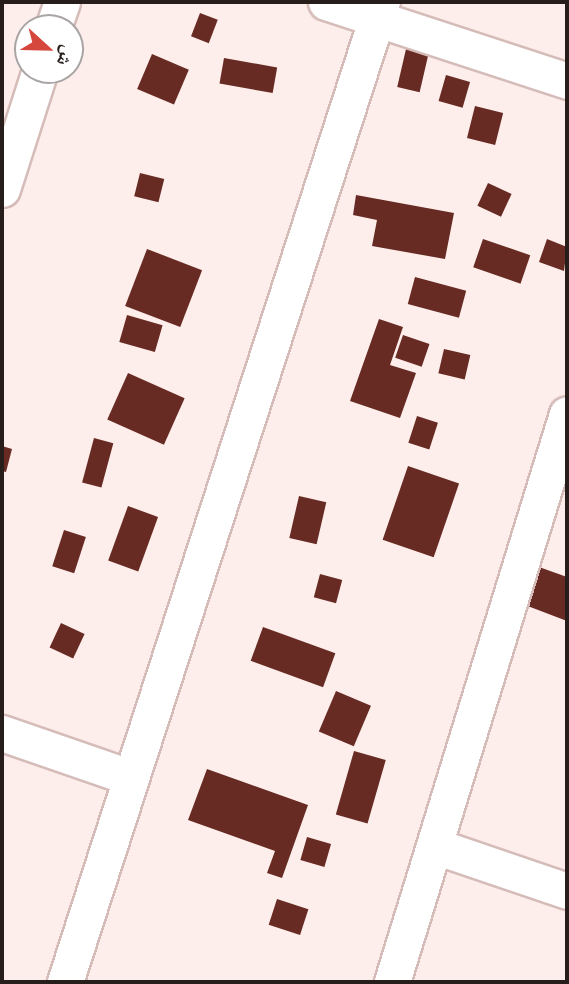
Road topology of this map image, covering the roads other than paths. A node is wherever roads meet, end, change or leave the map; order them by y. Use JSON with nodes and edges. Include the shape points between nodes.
{"nodes":[{"id":1,"x":326,"y":2,"type":"edge"},
{"id":2,"x":379,"y":9,"type":"edge"},
{"id":3,"x":567,"y":81,"type":"edge"},
{"id":4,"x":36,"y":84,"type":"edge"},
{"id":5,"x":2,"y":189,"type":"edge"},
{"id":6,"x":567,"y":414,"type":"edge"},
{"id":7,"x":2,"y":733,"type":"edge"},
{"id":8,"x":129,"y":777,"type":"junction"},
{"id":9,"x":438,"y":847,"type":"junction"},
{"id":10,"x":567,"y":891,"type":"edge"},
{"id":11,"x":65,"y":982,"type":"edge"},
{"id":12,"x":392,"y":982,"type":"edge"}],
"edges":[{"from":1,"to":2,"type":"street"},
{"from":2,"to":3,"type":"street"},
{"from":2,"to":8,"type":"street"},
{"from":4,"to":5,"type":"street"},
{"from":6,"to":9,"type":"street"},
{"from":7,"to":8,"type":"street"},
{"from":8,"to":11,"type":"street"},
{"from":9,"to":10,"type":"street"},
{"from":9,"to":12,"type":"street"}]}
